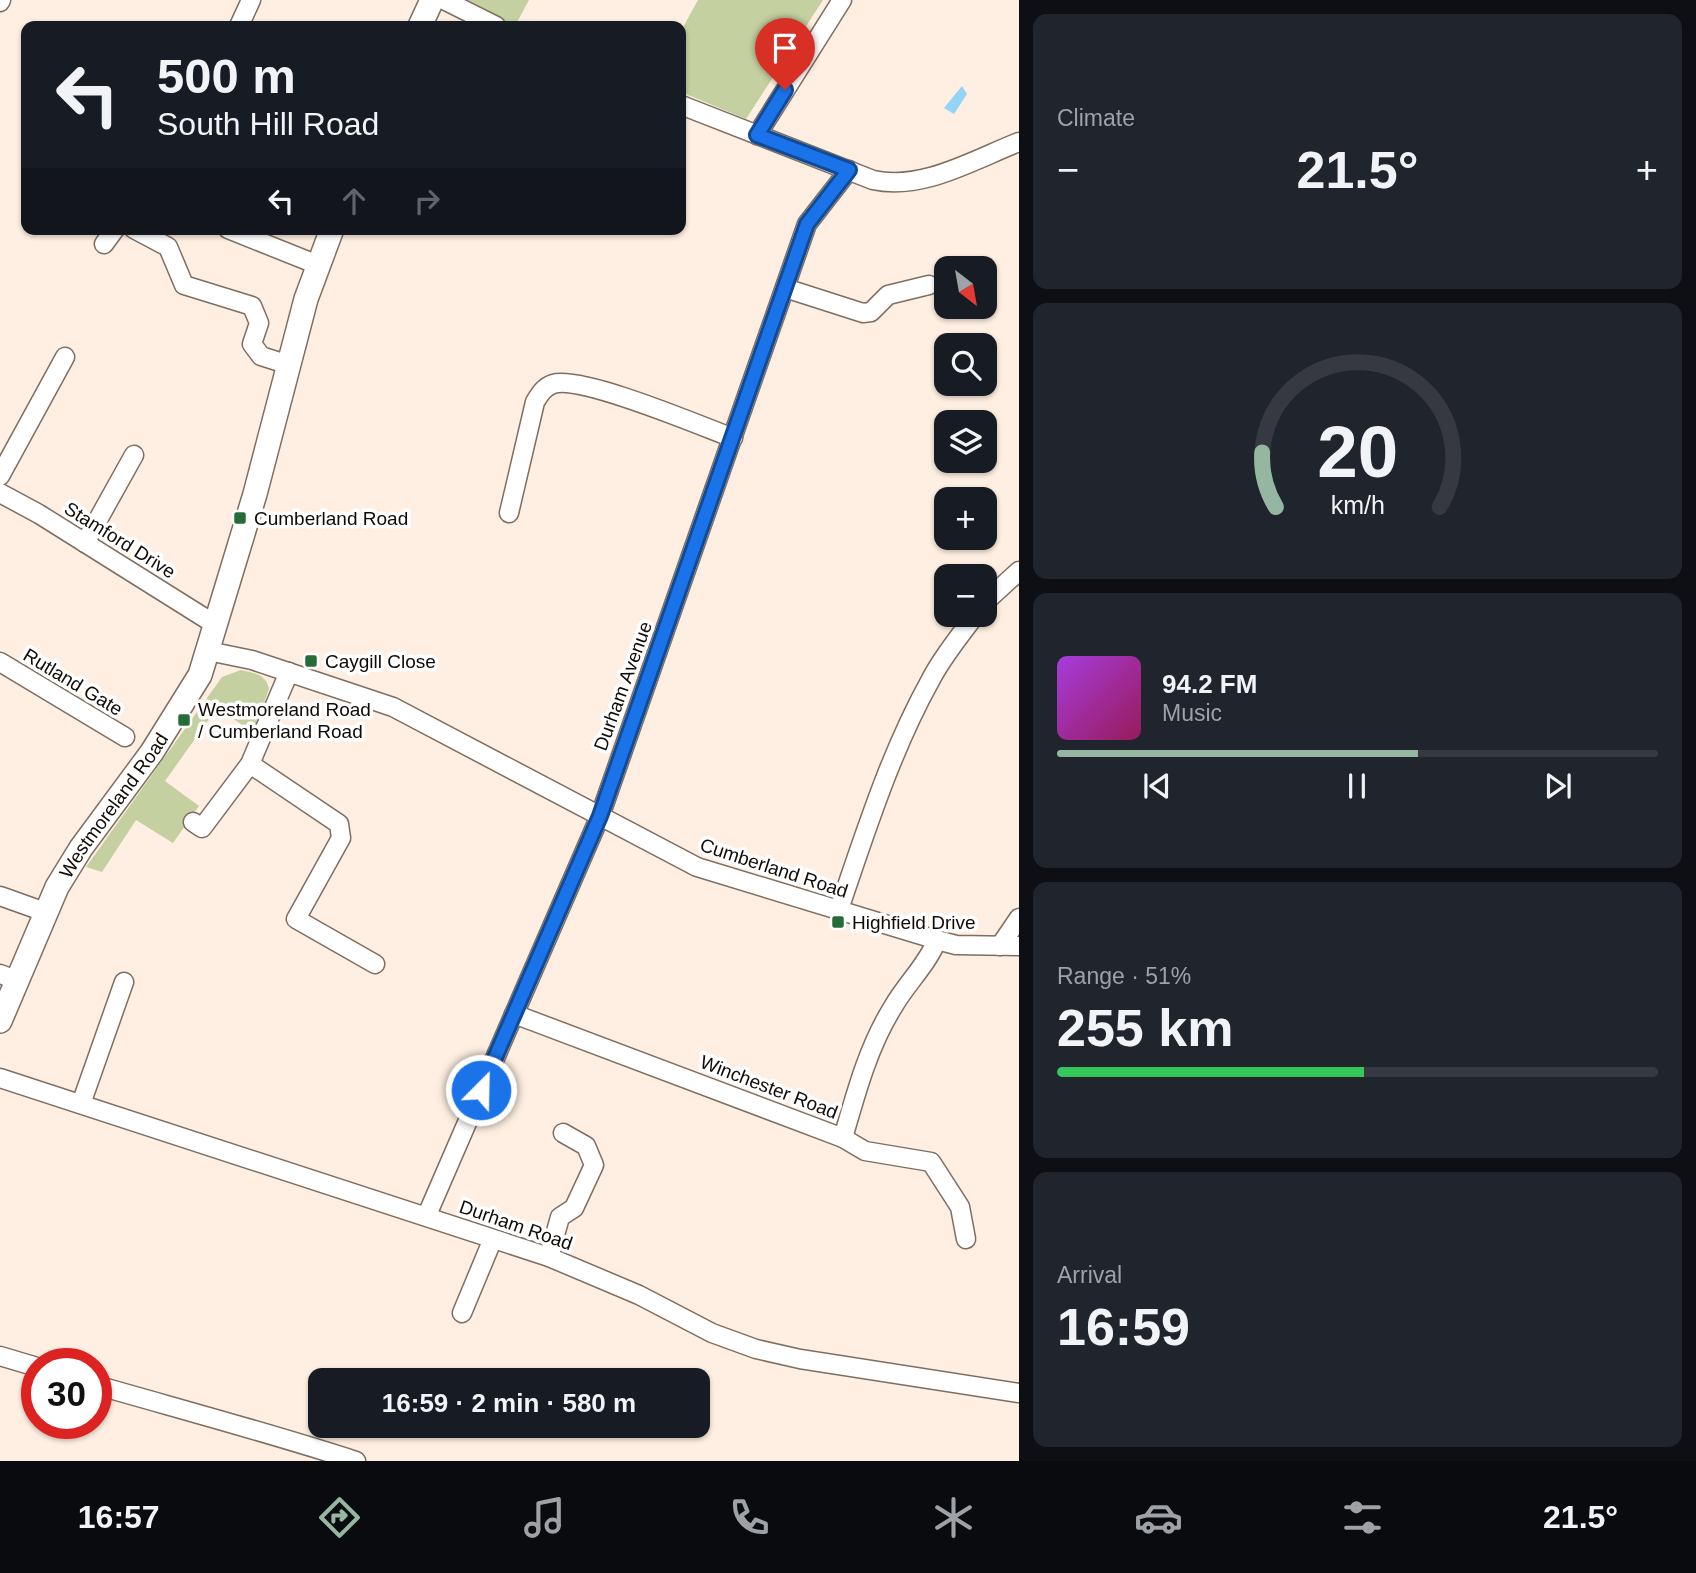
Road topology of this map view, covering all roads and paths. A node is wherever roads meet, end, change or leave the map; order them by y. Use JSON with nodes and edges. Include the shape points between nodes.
{"nodes":[{"id":1,"x":251,"y":0,"type":"edge"},
{"id":2,"x":432,"y":0,"type":"edge"},
{"id":3,"x":444,"y":0,"type":"edge"},
{"id":4,"x":842,"y":0,"type":"edge"},
{"id":5,"x":241,"y":21,"type":"edge"},
{"id":6,"x":422,"y":21,"type":"edge"},
{"id":7,"x":486,"y":21,"type":"edge"},
{"id":8,"x":686,"y":107,"type":"edge"},
{"id":9,"x":757,"y":135,"type":"junction"},
{"id":10,"x":1019,"y":142,"type":"edge"},
{"id":11,"x":849,"y":170,"type":"junction"},
{"id":12,"x":111,"y":235,"type":"edge"},
{"id":13,"x":145,"y":235,"type":"edge"},
{"id":14,"x":243,"y":235,"type":"edge"},
{"id":15,"x":330,"y":235,"type":"edge"},
{"id":16,"x":104,"y":244,"type":"dead end"},
{"id":17,"x":318,"y":265,"type":"junction"},
{"id":18,"x":929,"y":285,"type":"dead end"},
{"id":19,"x":785,"y":288,"type":"junction"},
{"id":20,"x":65,"y":356,"type":"dead end"},
{"id":21,"x":289,"y":365,"type":"junction"},
{"id":22,"x":733,"y":438,"type":"junction"},
{"id":23,"x":134,"y":455,"type":"dead end"},
{"id":24,"x":0,"y":476,"type":"edge"},
{"id":25,"x":0,"y":493,"type":"edge"},
{"id":26,"x":509,"y":513,"type":"dead end"},
{"id":27,"x":85,"y":543,"type":"junction"},
{"id":28,"x":1019,"y":570,"type":"edge"},
{"id":29,"x":997,"y":591,"type":"edge"},
{"id":30,"x":216,"y":625,"type":"junction"},
{"id":31,"x":967,"y":627,"type":"edge"},
{"id":32,"x":208,"y":651,"type":"junction"},
{"id":33,"x":0,"y":662,"type":"edge"},
{"id":34,"x":289,"y":672,"type":"junction"},
{"id":35,"x":125,"y":737,"type":"dead end"},
{"id":36,"x":250,"y":764,"type":"junction"},
{"id":37,"x":600,"y":816,"type":"junction"},
{"id":38,"x":193,"y":822,"type":"dead end"},
{"id":39,"x":0,"y":896,"type":"edge"},
{"id":40,"x":45,"y":912,"type":"junction"},
{"id":41,"x":838,"y":912,"type":"junction"},
{"id":42,"x":1019,"y":918,"type":"edge"},
{"id":43,"x":937,"y":940,"type":"junction"},
{"id":44,"x":1000,"y":946,"type":"junction"},
{"id":45,"x":1019,"y":946,"type":"edge"},
{"id":46,"x":375,"y":964,"type":"dead end"},
{"id":47,"x":8,"y":977,"type":"edge"},
{"id":48,"x":124,"y":982,"type":"dead end"},
{"id":49,"x":513,"y":1014,"type":"junction"},
{"id":50,"x":0,"y":1021,"type":"edge"},
{"id":51,"x":0,"y":1078,"type":"edge"},
{"id":52,"x":81,"y":1104,"type":"junction"},
{"id":53,"x":562,"y":1133,"type":"dead end"},
{"id":54,"x":843,"y":1138,"type":"junction"},
{"id":55,"x":427,"y":1215,"type":"junction"},
{"id":56,"x":966,"y":1239,"type":"dead end"},
{"id":57,"x":492,"y":1241,"type":"junction"},
{"id":58,"x":548,"y":1257,"type":"junction"},
{"id":59,"x":462,"y":1313,"type":"dead end"},
{"id":60,"x":0,"y":1356,"type":"edge"},
{"id":61,"x":21,"y":1362,"type":"edge"},
{"id":62,"x":112,"y":1390,"type":"edge"},
{"id":63,"x":1019,"y":1393,"type":"edge"},
{"id":64,"x":356,"y":1461,"type":"edge"}],
"edges":[{"from":1,"to":5,"type":"street"},
{"from":2,"to":6,"type":"main road"},
{"from":3,"to":7,"type":"street"},
{"from":4,"to":9,"type":"street"},
{"from":8,"to":9,"type":"street"},
{"from":9,"to":11,"type":"street"},
{"from":10,"to":11,"type":"street","via":[[904,184],[877,181]]},
{"from":11,"to":19,"type":"street","name":"Durham Avenue","via":[[811,217]]},
{"from":12,"to":16,"type":"street"},
{"from":13,"to":21,"type":"street","via":[[168,247],[184,285],[252,306],[259,323],[252,344],[261,356]]},
{"from":14,"to":17,"type":"street"},
{"from":15,"to":17,"type":"main road","name":"Westmoreland Road"},
{"from":17,"to":21,"type":"main road","name":"Westmoreland Road"},
{"from":18,"to":19,"type":"street","via":[[888,295],[871,312],[863,313]]},
{"from":19,"to":22,"type":"street","name":"Durham Avenue"},
{"from":20,"to":24,"type":"street"},
{"from":21,"to":30,"type":"main road","name":"Westmoreland Road"},
{"from":22,"to":26,"type":"street","via":[[583,384],[551,384],[535,402]]},
{"from":22,"to":37,"type":"street","name":"Durham Avenue"},
{"from":23,"to":27,"type":"street"},
{"from":25,"to":27,"type":"street","name":"Stamford Drive"},
{"from":27,"to":30,"type":"street","name":"Stamford Drive"},
{"from":28,"to":29,"type":"street"},
{"from":30,"to":32,"type":"main road","name":"Westmoreland Road"},
{"from":31,"to":41,"type":"street","via":[[930,679],[915,711]]},
{"from":32,"to":34,"type":"street","name":"Cumberland Road"},
{"from":32,"to":40,"type":"main road","name":"Westmoreland Road","via":[[192,690],[81,848]]},
{"from":33,"to":35,"type":"street","name":"Rutland Gate"},
{"from":34,"to":36,"type":"street"},
{"from":34,"to":37,"type":"street","name":"Cumberland Road","via":[[393,707]]},
{"from":36,"to":38,"type":"street","via":[[202,828]]},
{"from":36,"to":46,"type":"street","via":[[339,824],[341,838],[296,919]]},
{"from":37,"to":41,"type":"street","name":"Cumberland Road","via":[[697,867]]},
{"from":37,"to":49,"type":"street","name":"Durham Avenue"},
{"from":39,"to":40,"type":"street"},
{"from":40,"to":47,"type":"main road","name":"Westmoreland Road"},
{"from":41,"to":43,"type":"street","name":"Cumberland Road"},
{"from":42,"to":44,"type":"street"},
{"from":43,"to":44,"type":"street","name":"Cumberland Road"},
{"from":43,"to":54,"type":"street","name":"Winchester Road","via":[[876,1038]]},
{"from":44,"to":45,"type":"street","name":"Cumberland Road"},
{"from":47,"to":50,"type":"main road","name":"Westmoreland Road"},
{"from":48,"to":52,"type":"street"},
{"from":49,"to":54,"type":"street","name":"Winchester Road"},
{"from":49,"to":55,"type":"street","name":"Durham Avenue"},
{"from":51,"to":52,"type":"street","name":"Durham Road"},
{"from":52,"to":55,"type":"street","name":"Durham Road","via":[[310,1182]]},
{"from":53,"to":58,"type":"street","via":[[586,1146],[594,1165],[574,1208],[560,1217]]},
{"from":54,"to":56,"type":"street","via":[[865,1150],[931,1162],[960,1207]]},
{"from":55,"to":57,"type":"street","name":"Durham Road"},
{"from":57,"to":58,"type":"street","name":"Durham Road"},
{"from":57,"to":59,"type":"street"},
{"from":58,"to":63,"type":"street","name":"Durham Road","via":[[756,1349]]},
{"from":60,"to":61,"type":"street"},
{"from":62,"to":64,"type":"street"}]}
